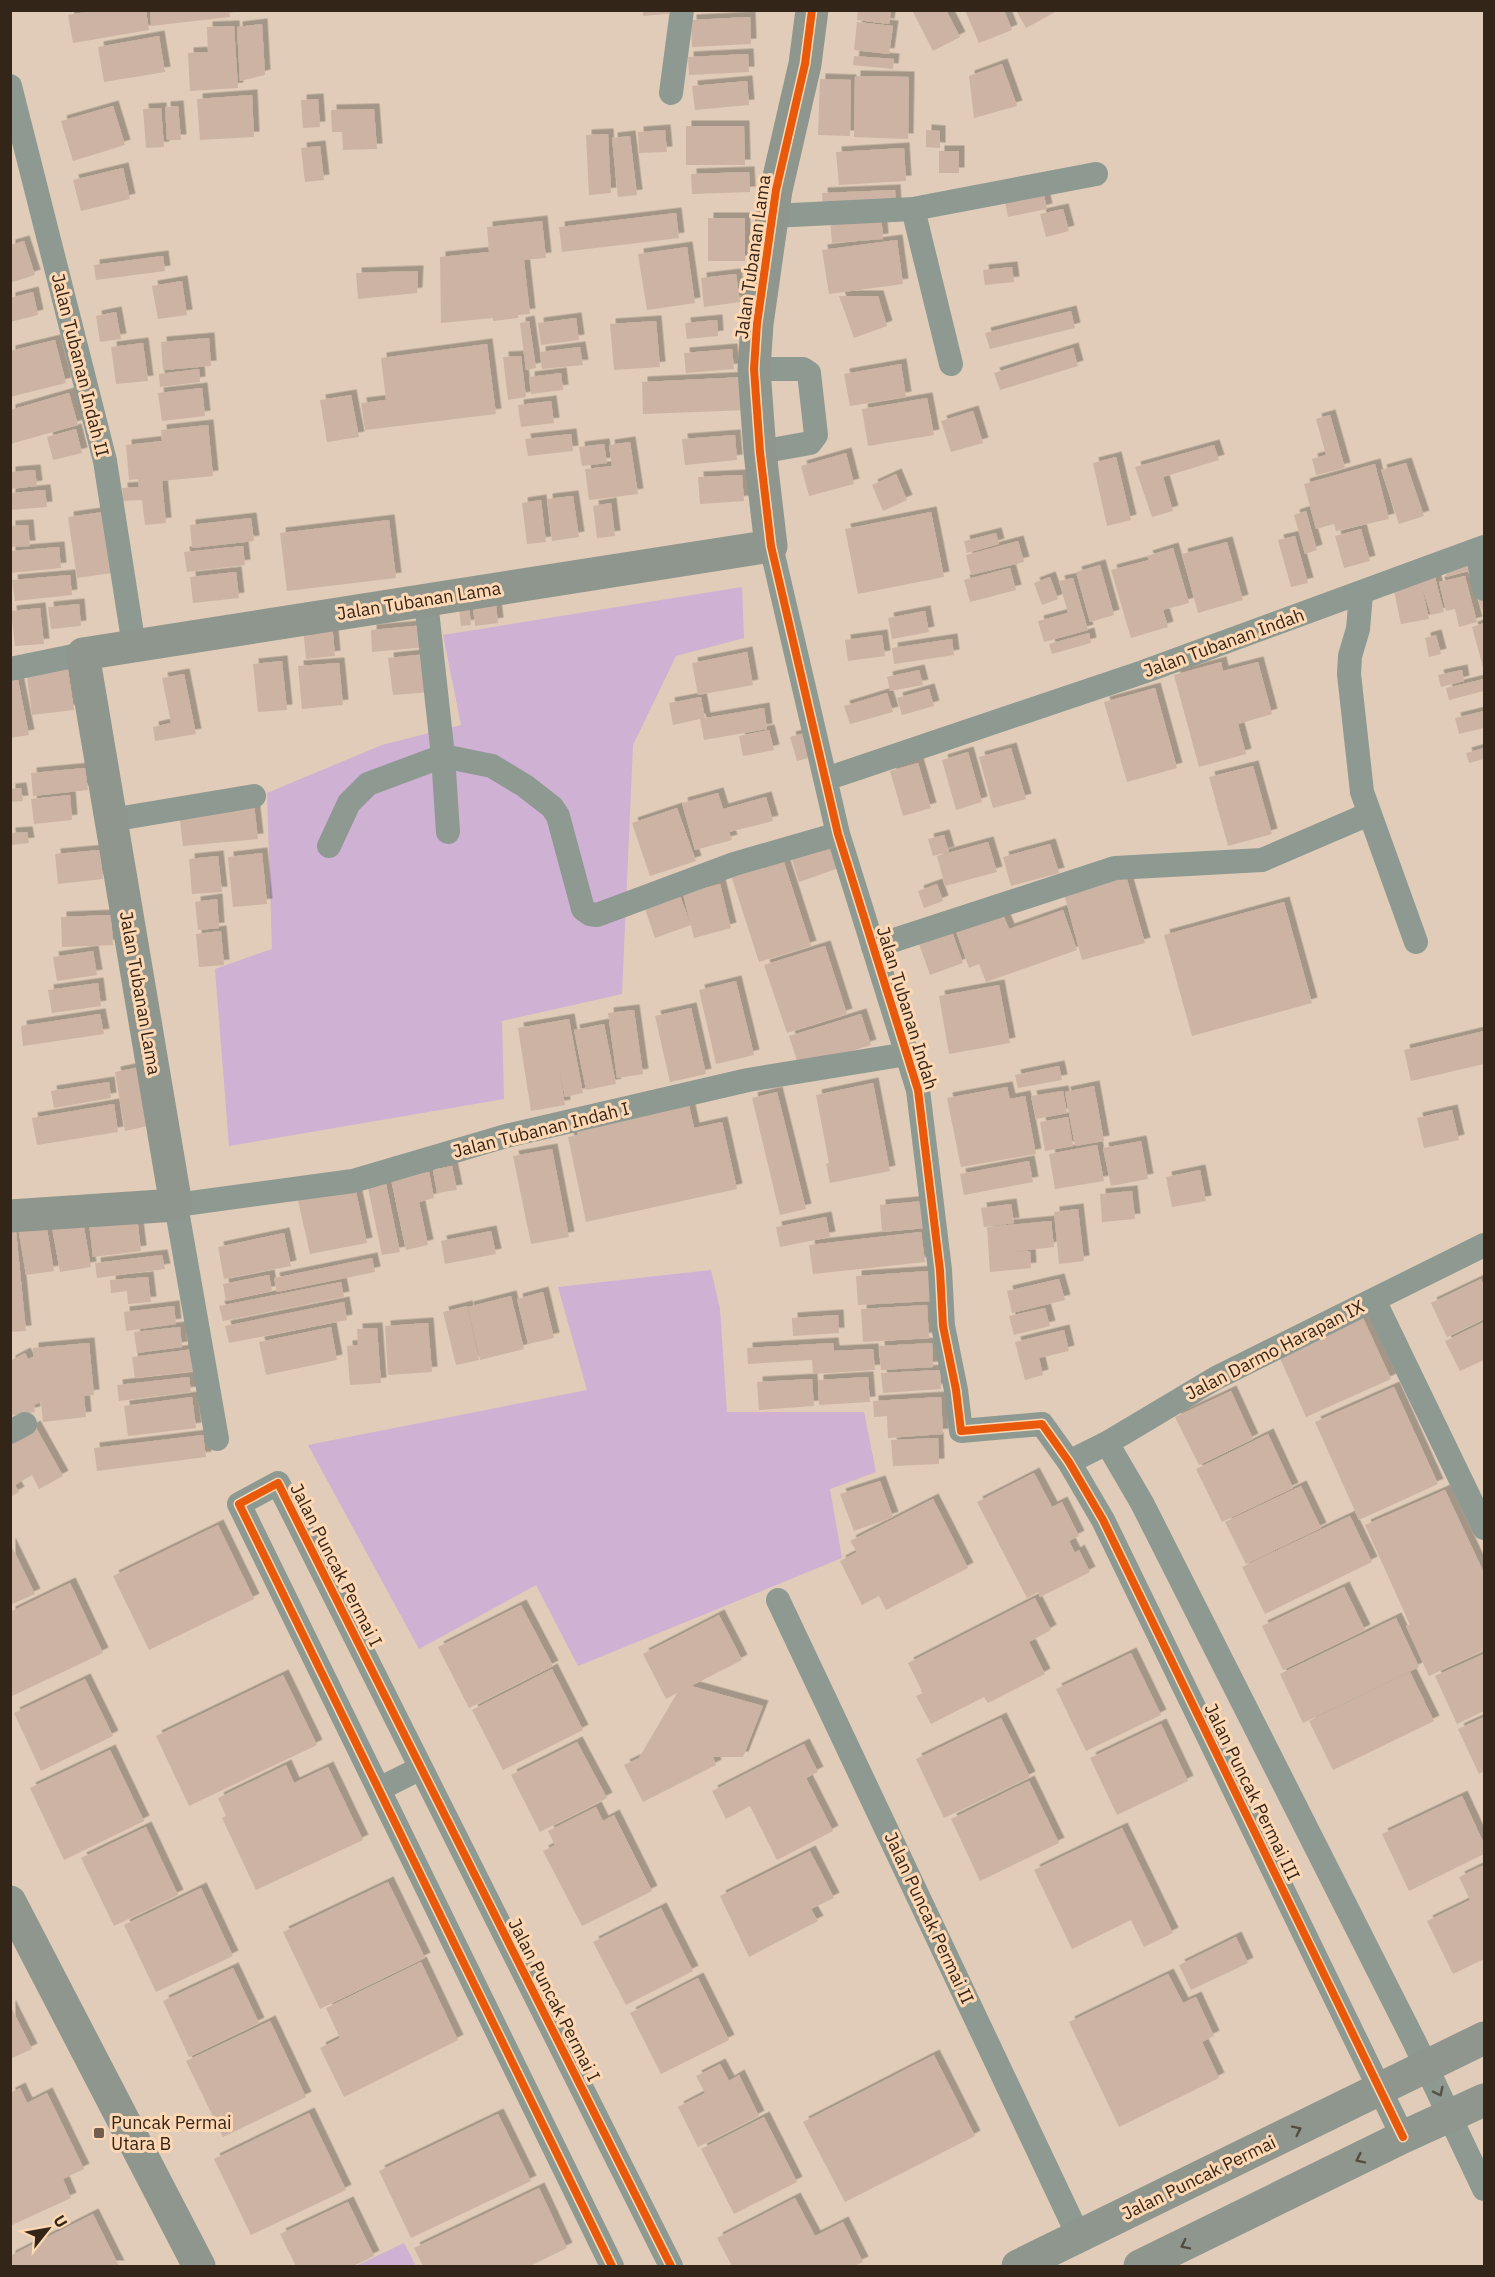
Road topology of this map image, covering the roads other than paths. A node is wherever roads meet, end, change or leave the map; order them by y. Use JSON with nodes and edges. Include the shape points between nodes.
{"nodes":[{"id":1,"x":682,"y":10,"type":"edge"},
{"id":2,"x":812,"y":10,"type":"edge"},
{"id":3,"x":10,"y":86,"type":"edge"},
{"id":4,"x":671,"y":93,"type":"dead end"},
{"id":5,"x":1096,"y":174,"type":"dead end"},
{"id":6,"x":913,"y":209,"type":"junction"},
{"id":7,"x":772,"y":216,"type":"junction"},
{"id":8,"x":951,"y":364,"type":"dead end"},
{"id":9,"x":754,"y":369,"type":"junction"},
{"id":10,"x":759,"y":452,"type":"junction"},
{"id":11,"x":771,"y":546,"type":"junction"},
{"id":12,"x":1481,"y":548,"type":"edge"},
{"id":13,"x":1485,"y":589,"type":"edge"},
{"id":14,"x":1361,"y":594,"type":"junction"},
{"id":15,"x":426,"y":600,"type":"junction"},
{"id":16,"x":134,"y":646,"type":"junction"},
{"id":17,"x":83,"y":654,"type":"junction"},
{"id":18,"x":10,"y":669,"type":"edge"},
{"id":19,"x":443,"y":756,"type":"junction"},
{"id":20,"x":826,"y":779,"type":"junction"},
{"id":21,"x":254,"y":796,"type":"dead end"},
{"id":22,"x":1369,"y":814,"type":"junction"},
{"id":23,"x":111,"y":820,"type":"junction"},
{"id":24,"x":448,"y":832,"type":"dead end"},
{"id":25,"x":838,"y":834,"type":"junction"},
{"id":26,"x":329,"y":846,"type":"dead end"},
{"id":27,"x":1416,"y":942,"type":"dead end"},
{"id":28,"x":873,"y":947,"type":"junction"},
{"id":29,"x":907,"y":1054,"type":"junction"},
{"id":30,"x":176,"y":1204,"type":"junction"},
{"id":31,"x":10,"y":1216,"type":"edge"},
{"id":32,"x":1485,"y":1245,"type":"edge"},
{"id":33,"x":1374,"y":1300,"type":"junction"},
{"id":34,"x":217,"y":1439,"type":"dead end"},
{"id":35,"x":1107,"y":1443,"type":"junction"},
{"id":36,"x":1069,"y":1462,"type":"junction"},
{"id":37,"x":1478,"y":1500,"type":"edge"},
{"id":38,"x":1485,"y":1528,"type":"edge"},
{"id":39,"x":778,"y":1600,"type":"dead end"},
{"id":40,"x":421,"y":1768,"type":"junction"},
{"id":41,"x":379,"y":1789,"type":"junction"},
{"id":42,"x":10,"y":1902,"type":"edge"},
{"id":43,"x":18,"y":1937,"type":"edge"},
{"id":44,"x":1485,"y":2038,"type":"edge"},
{"id":45,"x":1427,"y":2066,"type":"junction"},
{"id":46,"x":1379,"y":2090,"type":"junction"},
{"id":47,"x":1485,"y":2100,"type":"edge"},
{"id":48,"x":1455,"y":2127,"type":"junction"},
{"id":49,"x":1403,"y":2137,"type":"junction"},
{"id":50,"x":1485,"y":2189,"type":"edge"},
{"id":51,"x":1079,"y":2237,"type":"junction"},
{"id":52,"x":199,"y":2266,"type":"edge"},
{"id":53,"x":612,"y":2266,"type":"edge"},
{"id":54,"x":671,"y":2266,"type":"edge"},
{"id":55,"x":1018,"y":2266,"type":"edge"},
{"id":56,"x":1140,"y":2266,"type":"edge"}],
"edges":[{"from":1,"to":4,"type":"street"},
{"from":2,"to":7,"type":"street","name":"Jalan Tubanan Lama","via":[[805,64]]},
{"from":3,"to":16,"type":"street","name":"Jalan Tubanan Indah II","via":[[105,461]]},
{"from":5,"to":6,"type":"street"},
{"from":6,"to":7,"type":"street"},
{"from":6,"to":8,"type":"street"},
{"from":7,"to":9,"type":"street","name":"Jalan Tubanan Lama"},
{"from":9,"to":10,"type":"street","name":"Jalan Tubanan Lama"},
{"from":9,"to":10,"type":"street","via":[[803,369],[809,373],[816,435],[810,443]]},
{"from":10,"to":11,"type":"street","name":"Jalan Tubanan Lama"},
{"from":11,"to":15,"type":"street","name":"Jalan Tubanan Lama"},
{"from":11,"to":20,"type":"street","name":"Jalan Tubanan Indah"},
{"from":12,"to":13,"type":"street"},
{"from":12,"to":14,"type":"street","name":"Jalan Tubanan Indah"},
{"from":14,"to":20,"type":"street","name":"Jalan Tubanan Indah"},
{"from":14,"to":22,"type":"street","via":[[1349,674],[1362,792]]},
{"from":15,"to":16,"type":"street","name":"Jalan Tubanan Lama"},
{"from":15,"to":19,"type":"street"},
{"from":16,"to":17,"type":"street","name":"Jalan Tubanan Lama"},
{"from":17,"to":18,"type":"street"},
{"from":17,"to":23,"type":"street","name":"Jalan Tubanan Lama"},
{"from":19,"to":24,"type":"street"},
{"from":19,"to":25,"type":"street","via":[[492,766],[552,807],[563,830],[583,909],[590,914],[597,915],[734,864]]},
{"from":19,"to":26,"type":"street","via":[[368,784],[349,803]]},
{"from":20,"to":25,"type":"street","name":"Jalan Tubanan Indah"},
{"from":21,"to":23,"type":"street"},
{"from":22,"to":27,"type":"street"},
{"from":22,"to":28,"type":"street","via":[[1262,860],[1115,868]]},
{"from":23,"to":30,"type":"street","name":"Jalan Tubanan Lama"},
{"from":25,"to":28,"type":"street","name":"Jalan Tubanan Indah"},
{"from":28,"to":29,"type":"street","name":"Jalan Tubanan Indah"},
{"from":29,"to":30,"type":"street","name":"Jalan Tubanan Indah I","via":[[748,1080],[506,1136],[353,1182]]},
{"from":29,"to":36,"type":"street","name":"Jalan Tubanan Indah","via":[[918,1090],[943,1326],[961,1431],[1042,1424]]},
{"from":30,"to":31,"type":"street"},
{"from":30,"to":34,"type":"street","name":"Jalan Tubanan Lama"},
{"from":32,"to":33,"type":"street","name":"Jalan Darmo Harapan IX"},
{"from":33,"to":35,"type":"street","name":"Jalan Darmo Harapan IX","via":[[1216,1378]]},
{"from":33,"to":37,"type":"street"},
{"from":35,"to":36,"type":"street","name":"Jalan Darmo Harapan IX"},
{"from":35,"to":45,"type":"street","name":"Jalan Puncak Permai III","via":[[1142,1503]]},
{"from":36,"to":46,"type":"street","name":"Jalan Puncak Permai III","via":[[1103,1520]]},
{"from":37,"to":38,"type":"street"},
{"from":39,"to":51,"type":"street","name":"Jalan Puncak Permai II"},
{"from":40,"to":41,"type":"street"},
{"from":40,"to":41,"type":"street","name":"Jalan Puncak Permai I","via":[[278,1483],[239,1504]]},
{"from":40,"to":54,"type":"street","name":"Jalan Puncak Permai I"},
{"from":41,"to":53,"type":"street","name":"Jalan Puncak Permai I"},
{"from":42,"to":43,"type":"street"},
{"from":43,"to":52,"type":"street"},
{"from":44,"to":45,"type":"street","name":"Jalan Puncak Permai"},
{"from":45,"to":46,"type":"street","name":"Jalan Puncak Permai"},
{"from":45,"to":48,"type":"street","name":"Jalan Puncak Permai III","one_way":true},
{"from":46,"to":49,"type":"street","name":"Jalan Puncak Permai III"},
{"from":51,"to":46,"type":"street","name":"Jalan Puncak Permai","one_way":true},
{"from":47,"to":48,"type":"street"},
{"from":48,"to":49,"type":"street"},
{"from":48,"to":50,"type":"street","name":"Jalan Puncak Permai III"},
{"from":49,"to":56,"type":"street","one_way":true},
{"from":51,"to":55,"type":"street","name":"Jalan Puncak Permai"}]}
